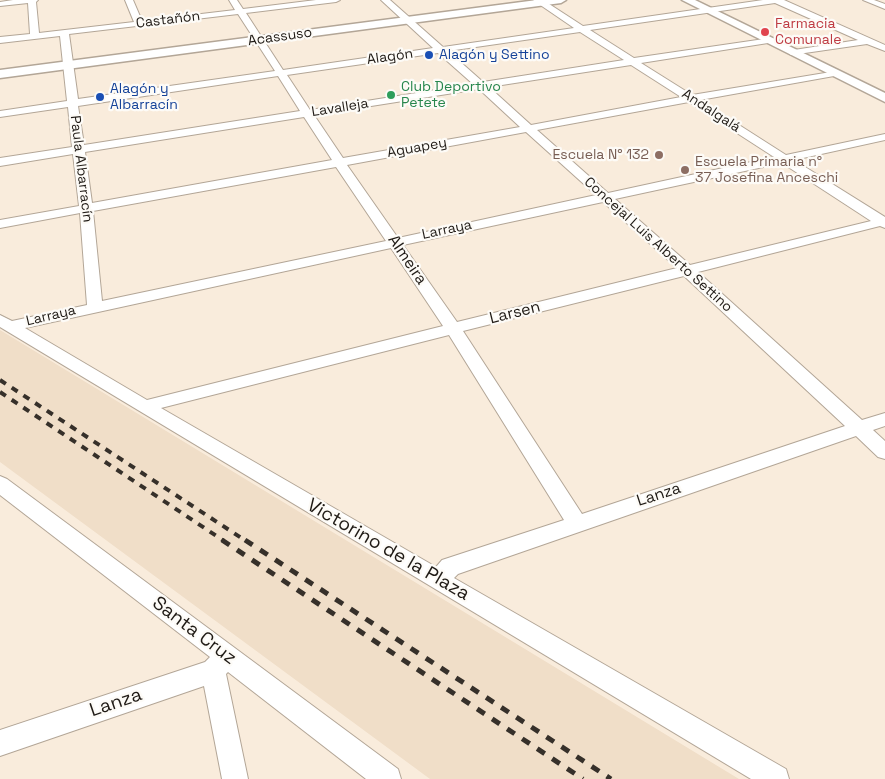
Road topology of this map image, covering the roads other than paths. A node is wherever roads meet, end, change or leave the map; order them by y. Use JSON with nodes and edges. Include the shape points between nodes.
{"nodes":[{"id":1,"x":33,"y":0,"type":"edge"},
{"id":2,"x":129,"y":0,"type":"edge"},
{"id":3,"x":336,"y":0,"type":"edge"},
{"id":4,"x":385,"y":0,"type":"edge"},
{"id":5,"x":561,"y":0,"type":"edge"},
{"id":6,"x":686,"y":0,"type":"edge"},
{"id":7,"x":777,"y":0,"type":"edge"},
{"id":8,"x":867,"y":0,"type":"edge"},
{"id":9,"x":539,"y":1,"type":"edge"},
{"id":10,"x":0,"y":4,"type":"edge"},
{"id":11,"x":223,"y":4,"type":"dead end"},
{"id":12,"x":885,"y":7,"type":"edge"},
{"id":13,"x":234,"y":8,"type":"edge"},
{"id":14,"x":708,"y":11,"type":"junction"},
{"id":15,"x":409,"y":20,"type":"junction"},
{"id":16,"x":139,"y":24,"type":"junction"},
{"id":17,"x":583,"y":30,"type":"junction"},
{"id":18,"x":64,"y":32,"type":"junction"},
{"id":19,"x":35,"y":36,"type":"junction"},
{"id":20,"x":885,"y":38,"type":"edge"},
{"id":21,"x":0,"y":40,"type":"edge"},
{"id":22,"x":260,"y":40,"type":"junction"},
{"id":23,"x":768,"y":40,"type":"junction"},
{"id":24,"x":867,"y":41,"type":"junction"},
{"id":25,"x":885,"y":48,"type":"edge"},
{"id":26,"x":442,"y":50,"type":"junction"},
{"id":27,"x":794,"y":53,"type":"junction"},
{"id":28,"x":632,"y":61,"type":"junction"},
{"id":29,"x":67,"y":65,"type":"junction"},
{"id":30,"x":282,"y":73,"type":"junction"},
{"id":31,"x":834,"y":73,"type":"junction"},
{"id":32,"x":0,"y":74,"type":"edge"},
{"id":33,"x":479,"y":85,"type":"junction"},
{"id":34,"x":885,"y":98,"type":"edge"},
{"id":35,"x":692,"y":99,"type":"junction"},
{"id":36,"x":72,"y":103,"type":"junction"},
{"id":37,"x":307,"y":113,"type":"junction"},
{"id":38,"x":0,"y":114,"type":"edge"},
{"id":39,"x":528,"y":128,"type":"junction"},
{"id":40,"x":885,"y":137,"type":"edge"},
{"id":41,"x":78,"y":150,"type":"junction"},
{"id":42,"x":783,"y":159,"type":"junction"},
{"id":43,"x":0,"y":162,"type":"edge"},
{"id":44,"x":339,"y":162,"type":"junction"},
{"id":45,"x":604,"y":196,"type":"junction"},
{"id":46,"x":86,"y":209,"type":"junction"},
{"id":47,"x":884,"y":222,"type":"edge"},
{"id":48,"x":0,"y":224,"type":"edge"},
{"id":49,"x":395,"y":242,"type":"junction"},
{"id":50,"x":687,"y":270,"type":"junction"},
{"id":51,"x":95,"y":306,"type":"junction"},
{"id":52,"x":5,"y":323,"type":"edge"},
{"id":53,"x":453,"y":329,"type":"junction"},
{"id":54,"x":146,"y":408,"type":"junction"},
{"id":55,"x":885,"y":419,"type":"edge"},
{"id":56,"x":859,"y":428,"type":"junction"},
{"id":57,"x":885,"y":452,"type":"edge"},
{"id":58,"x":2,"y":488,"type":"edge"},
{"id":59,"x":576,"y":522,"type":"junction"},
{"id":60,"x":438,"y":580,"type":"junction"},
{"id":61,"x":220,"y":663,"type":"junction"},
{"id":62,"x":0,"y":743,"type":"edge"},
{"id":63,"x":235,"y":779,"type":"edge"},
{"id":64,"x":388,"y":779,"type":"edge"},
{"id":65,"x":776,"y":779,"type":"edge"}],
"edges":[{"from":1,"to":10,"type":"street"},
{"from":1,"to":19,"type":"street"},
{"from":2,"to":16,"type":"street"},
{"from":3,"to":13,"type":"street","name":"Castañón"},
{"from":4,"to":15,"type":"street","name":"Concejal Luis Alberto Settino"},
{"from":5,"to":9,"type":"street","name":"Acassuso"},
{"from":6,"to":14,"type":"street"},
{"from":7,"to":14,"type":"street","name":"Alagón"},
{"from":7,"to":24,"type":"street"},
{"from":8,"to":12,"type":"street"},
{"from":9,"to":15,"type":"street","name":"Acassuso"},
{"from":9,"to":17,"type":"street","name":"Andalgalá"},
{"from":11,"to":13,"type":"street","name":"Almeira"},
{"from":13,"to":16,"type":"street","name":"Castañón"},
{"from":13,"to":22,"type":"street","name":"Almeira"},
{"from":14,"to":17,"type":"street","name":"Alagón"},
{"from":14,"to":23,"type":"street"},
{"from":15,"to":22,"type":"street","name":"Acassuso"},
{"from":15,"to":26,"type":"street","name":"Concejal Luis Alberto Settino"},
{"from":16,"to":18,"type":"street","name":"Castañón"},
{"from":17,"to":26,"type":"street","name":"Alagón"},
{"from":17,"to":28,"type":"street","name":"Andalgalá"},
{"from":18,"to":19,"type":"street","name":"Castañón"},
{"from":18,"to":29,"type":"street","name":"Paula Albarracín"},
{"from":19,"to":21,"type":"street","name":"Castañón"},
{"from":20,"to":24,"type":"street"},
{"from":22,"to":29,"type":"street","name":"Acassuso"},
{"from":22,"to":30,"type":"street","name":"Almeira"},
{"from":23,"to":27,"type":"street"},
{"from":23,"to":28,"type":"street","name":"Lavalleja"},
{"from":24,"to":25,"type":"street"},
{"from":24,"to":27,"type":"street"},
{"from":26,"to":30,"type":"street","name":"Alagón"},
{"from":26,"to":33,"type":"street","name":"Concejal Luis Alberto Settino"},
{"from":27,"to":31,"type":"street"},
{"from":28,"to":33,"type":"street","name":"Lavalleja"},
{"from":28,"to":35,"type":"street","name":"Andalgalá"},
{"from":29,"to":32,"type":"street","name":"Acassuso"},
{"from":29,"to":36,"type":"street","name":"Paula Albarracín"},
{"from":30,"to":36,"type":"street","name":"Alagón"},
{"from":30,"to":37,"type":"street","name":"Almeira"},
{"from":31,"to":34,"type":"street"},
{"from":31,"to":35,"type":"street","name":"Aguapey"},
{"from":33,"to":37,"type":"street","name":"Lavalleja"},
{"from":33,"to":39,"type":"street","name":"Concejal Luis Alberto Settino"},
{"from":35,"to":39,"type":"street","name":"Aguapey"},
{"from":35,"to":42,"type":"street","name":"Andalgalá"},
{"from":36,"to":38,"type":"street","name":"Alagón"},
{"from":36,"to":41,"type":"street","name":"Paula Albarracín"},
{"from":37,"to":41,"type":"street","name":"Lavalleja"},
{"from":37,"to":44,"type":"street","name":"Almeira"},
{"from":39,"to":44,"type":"street","name":"Aguapey"},
{"from":39,"to":45,"type":"street","name":"Concejal Luis Alberto Settino"},
{"from":40,"to":42,"type":"street","name":"Larraya"},
{"from":41,"to":43,"type":"street","name":"Lavalleja"},
{"from":41,"to":46,"type":"street","name":"Paula Albarracín"},
{"from":42,"to":45,"type":"street","name":"Larraya"},
{"from":42,"to":47,"type":"street","name":"Andalgalá"},
{"from":44,"to":46,"type":"street","name":"Aguapey"},
{"from":44,"to":49,"type":"street","name":"Almeira"},
{"from":45,"to":49,"type":"street","name":"Larraya"},
{"from":45,"to":50,"type":"street","name":"Concejal Luis Alberto Settino"},
{"from":46,"to":48,"type":"street","name":"Aguapey"},
{"from":46,"to":51,"type":"street","name":"Paula Albarracín"},
{"from":47,"to":50,"type":"street","name":"Larsen"},
{"from":49,"to":51,"type":"street","name":"Larraya"},
{"from":49,"to":53,"type":"street","name":"Almeira"},
{"from":50,"to":53,"type":"street","name":"Larsen"},
{"from":50,"to":56,"type":"street","name":"Concejal Luis Alberto Settino"},
{"from":51,"to":52,"type":"street","name":"Larraya"},
{"from":52,"to":54,"type":"street","name":"Victorino de la Plaza"},
{"from":53,"to":54,"type":"street","name":"Larsen","via":[[158,402]]},
{"from":53,"to":59,"type":"street","name":"Almeira"},
{"from":54,"to":60,"type":"street","name":"Victorino de la Plaza"},
{"from":55,"to":56,"type":"street","name":"Lanza"},
{"from":56,"to":57,"type":"street","name":"Concejal Luis Alberto Settino"},
{"from":56,"to":59,"type":"street","name":"Lanza"},
{"from":58,"to":61,"type":"street","name":"Santa Cruz"},
{"from":59,"to":60,"type":"street","name":"Lanza","via":[[450,567]]},
{"from":60,"to":65,"type":"street","name":"Victorino de la Plaza"},
{"from":61,"to":62,"type":"street","name":"Lanza"},
{"from":61,"to":63,"type":"street"},
{"from":61,"to":64,"type":"street","name":"Santa Cruz"}]}
